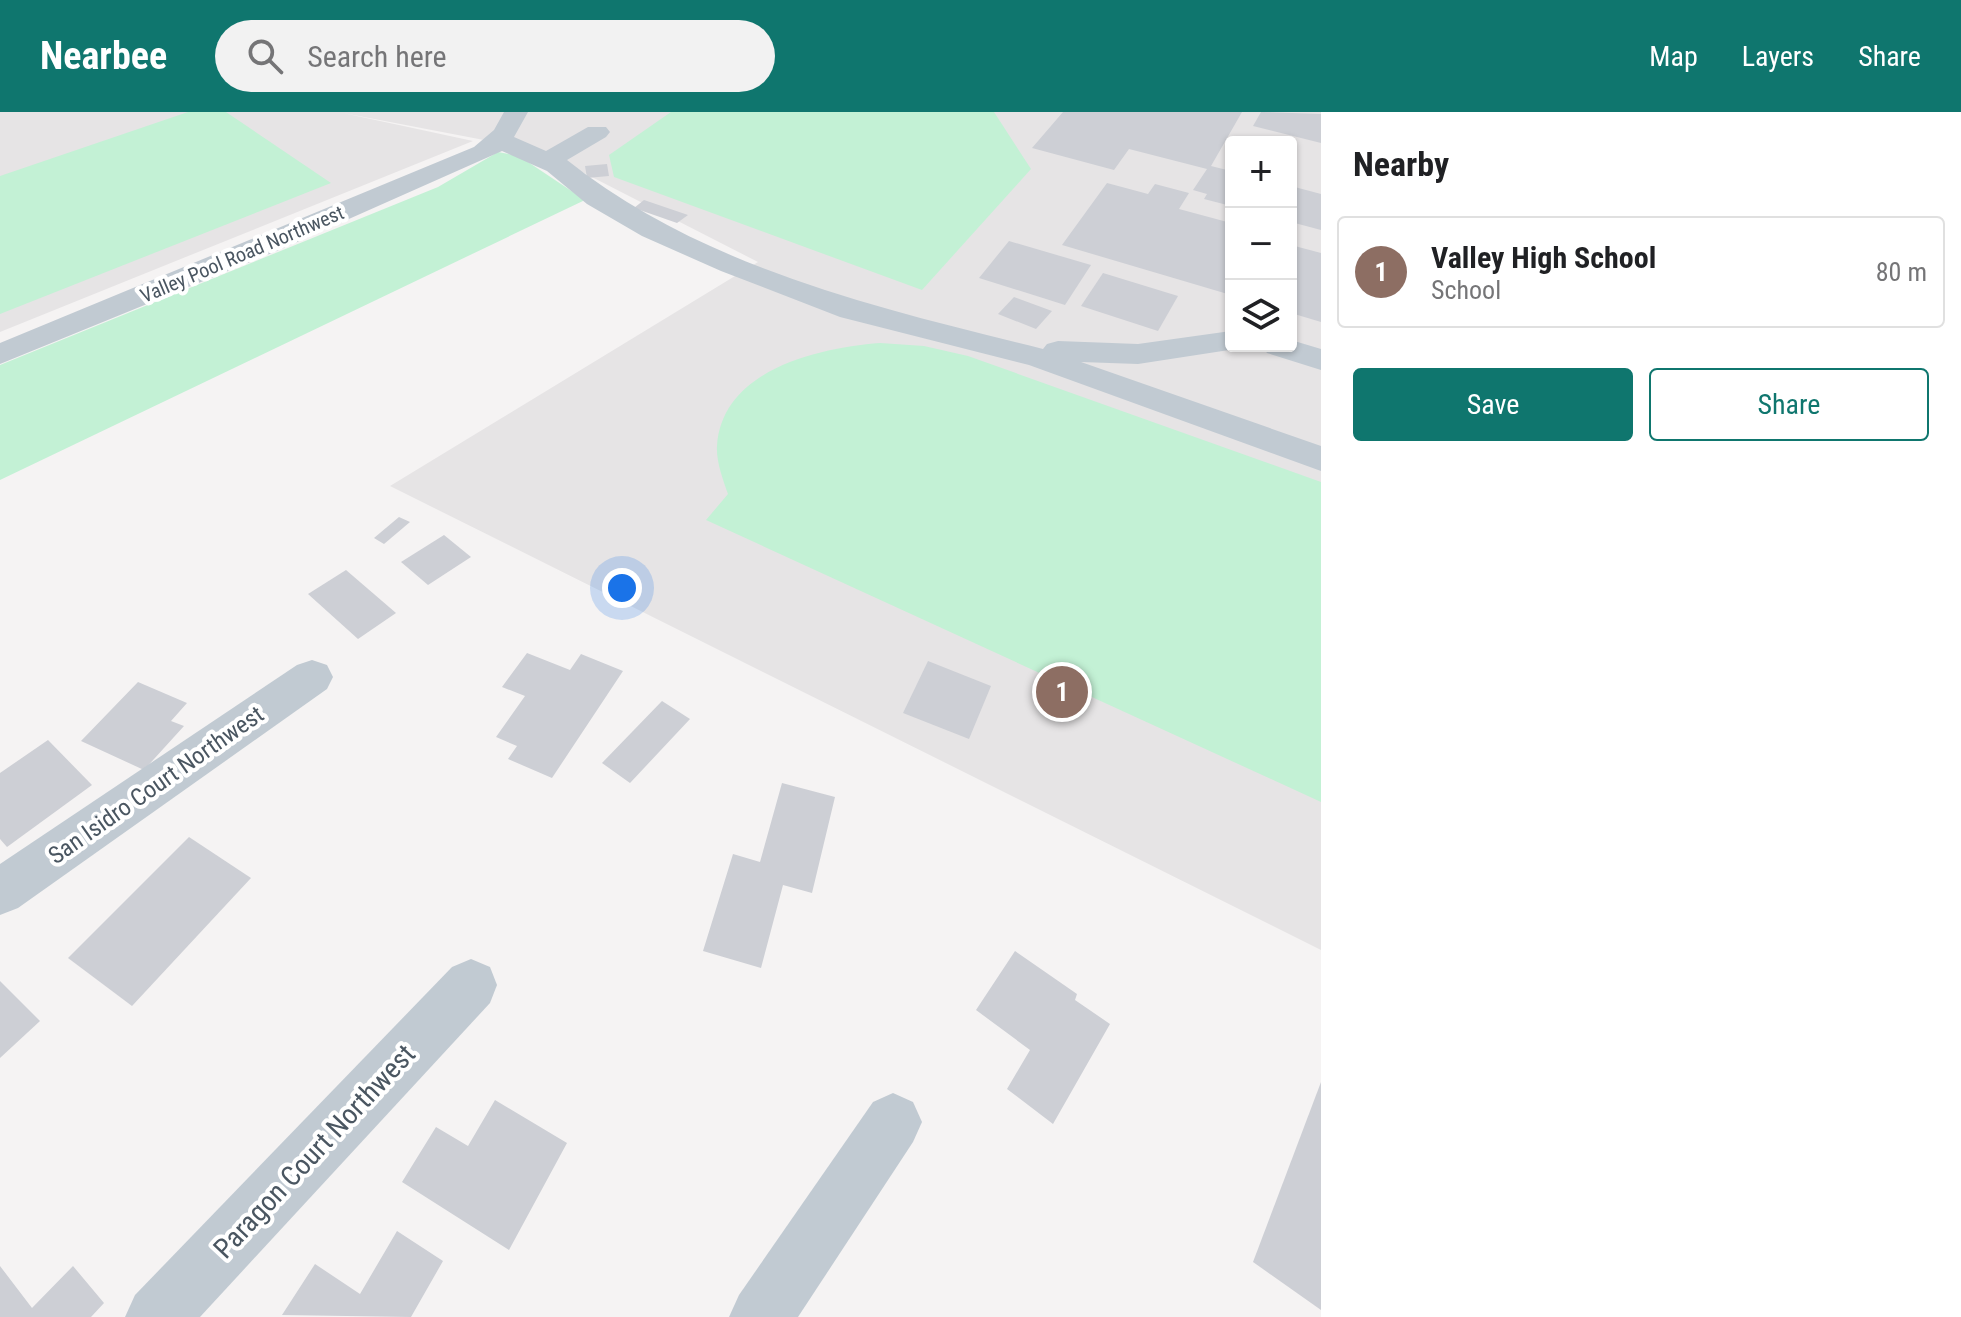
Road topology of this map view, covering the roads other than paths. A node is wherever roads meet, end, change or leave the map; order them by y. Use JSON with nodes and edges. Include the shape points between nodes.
{"nodes":[{"id":1,"x":511,"y":127,"type":"edge"},
{"id":2,"x":597,"y":132,"type":"dead end"},
{"id":3,"x":547,"y":161,"type":"junction"},
{"id":4,"x":1225,"y":342,"type":"edge"},
{"id":5,"x":1010,"y":351,"type":"junction"},
{"id":6,"x":1296,"y":352,"type":"edge"},
{"id":7,"x":0,"y":354,"type":"edge"},
{"id":8,"x":1321,"y":360,"type":"edge"},
{"id":9,"x":1321,"y":459,"type":"edge"},
{"id":10,"x":312,"y":677,"type":"dead end"},
{"id":11,"x":0,"y":892,"type":"edge"},
{"id":12,"x":471,"y":985,"type":"dead end"},
{"id":13,"x":893,"y":1122,"type":"dead end"},
{"id":14,"x":157,"y":1317,"type":"edge"},
{"id":15,"x":761,"y":1317,"type":"edge"}],
"edges":[{"from":1,"to":3,"type":"street"},
{"from":1,"to":7,"type":"street","name":"Valley Pool Road Northwest","via":[[269,244]]},
{"from":2,"to":3,"type":"street"},
{"from":3,"to":5,"type":"street","via":[[652,230],[731,265],[851,310]]},
{"from":4,"to":5,"type":"street","via":[[1138,354]]},
{"from":5,"to":9,"type":"street"},
{"from":6,"to":8,"type":"street"},
{"from":10,"to":11,"type":"street","name":"San Isidro Court Northwest"},
{"from":12,"to":14,"type":"street","name":"Paragon Court Northwest"},
{"from":13,"to":15,"type":"street"}]}
